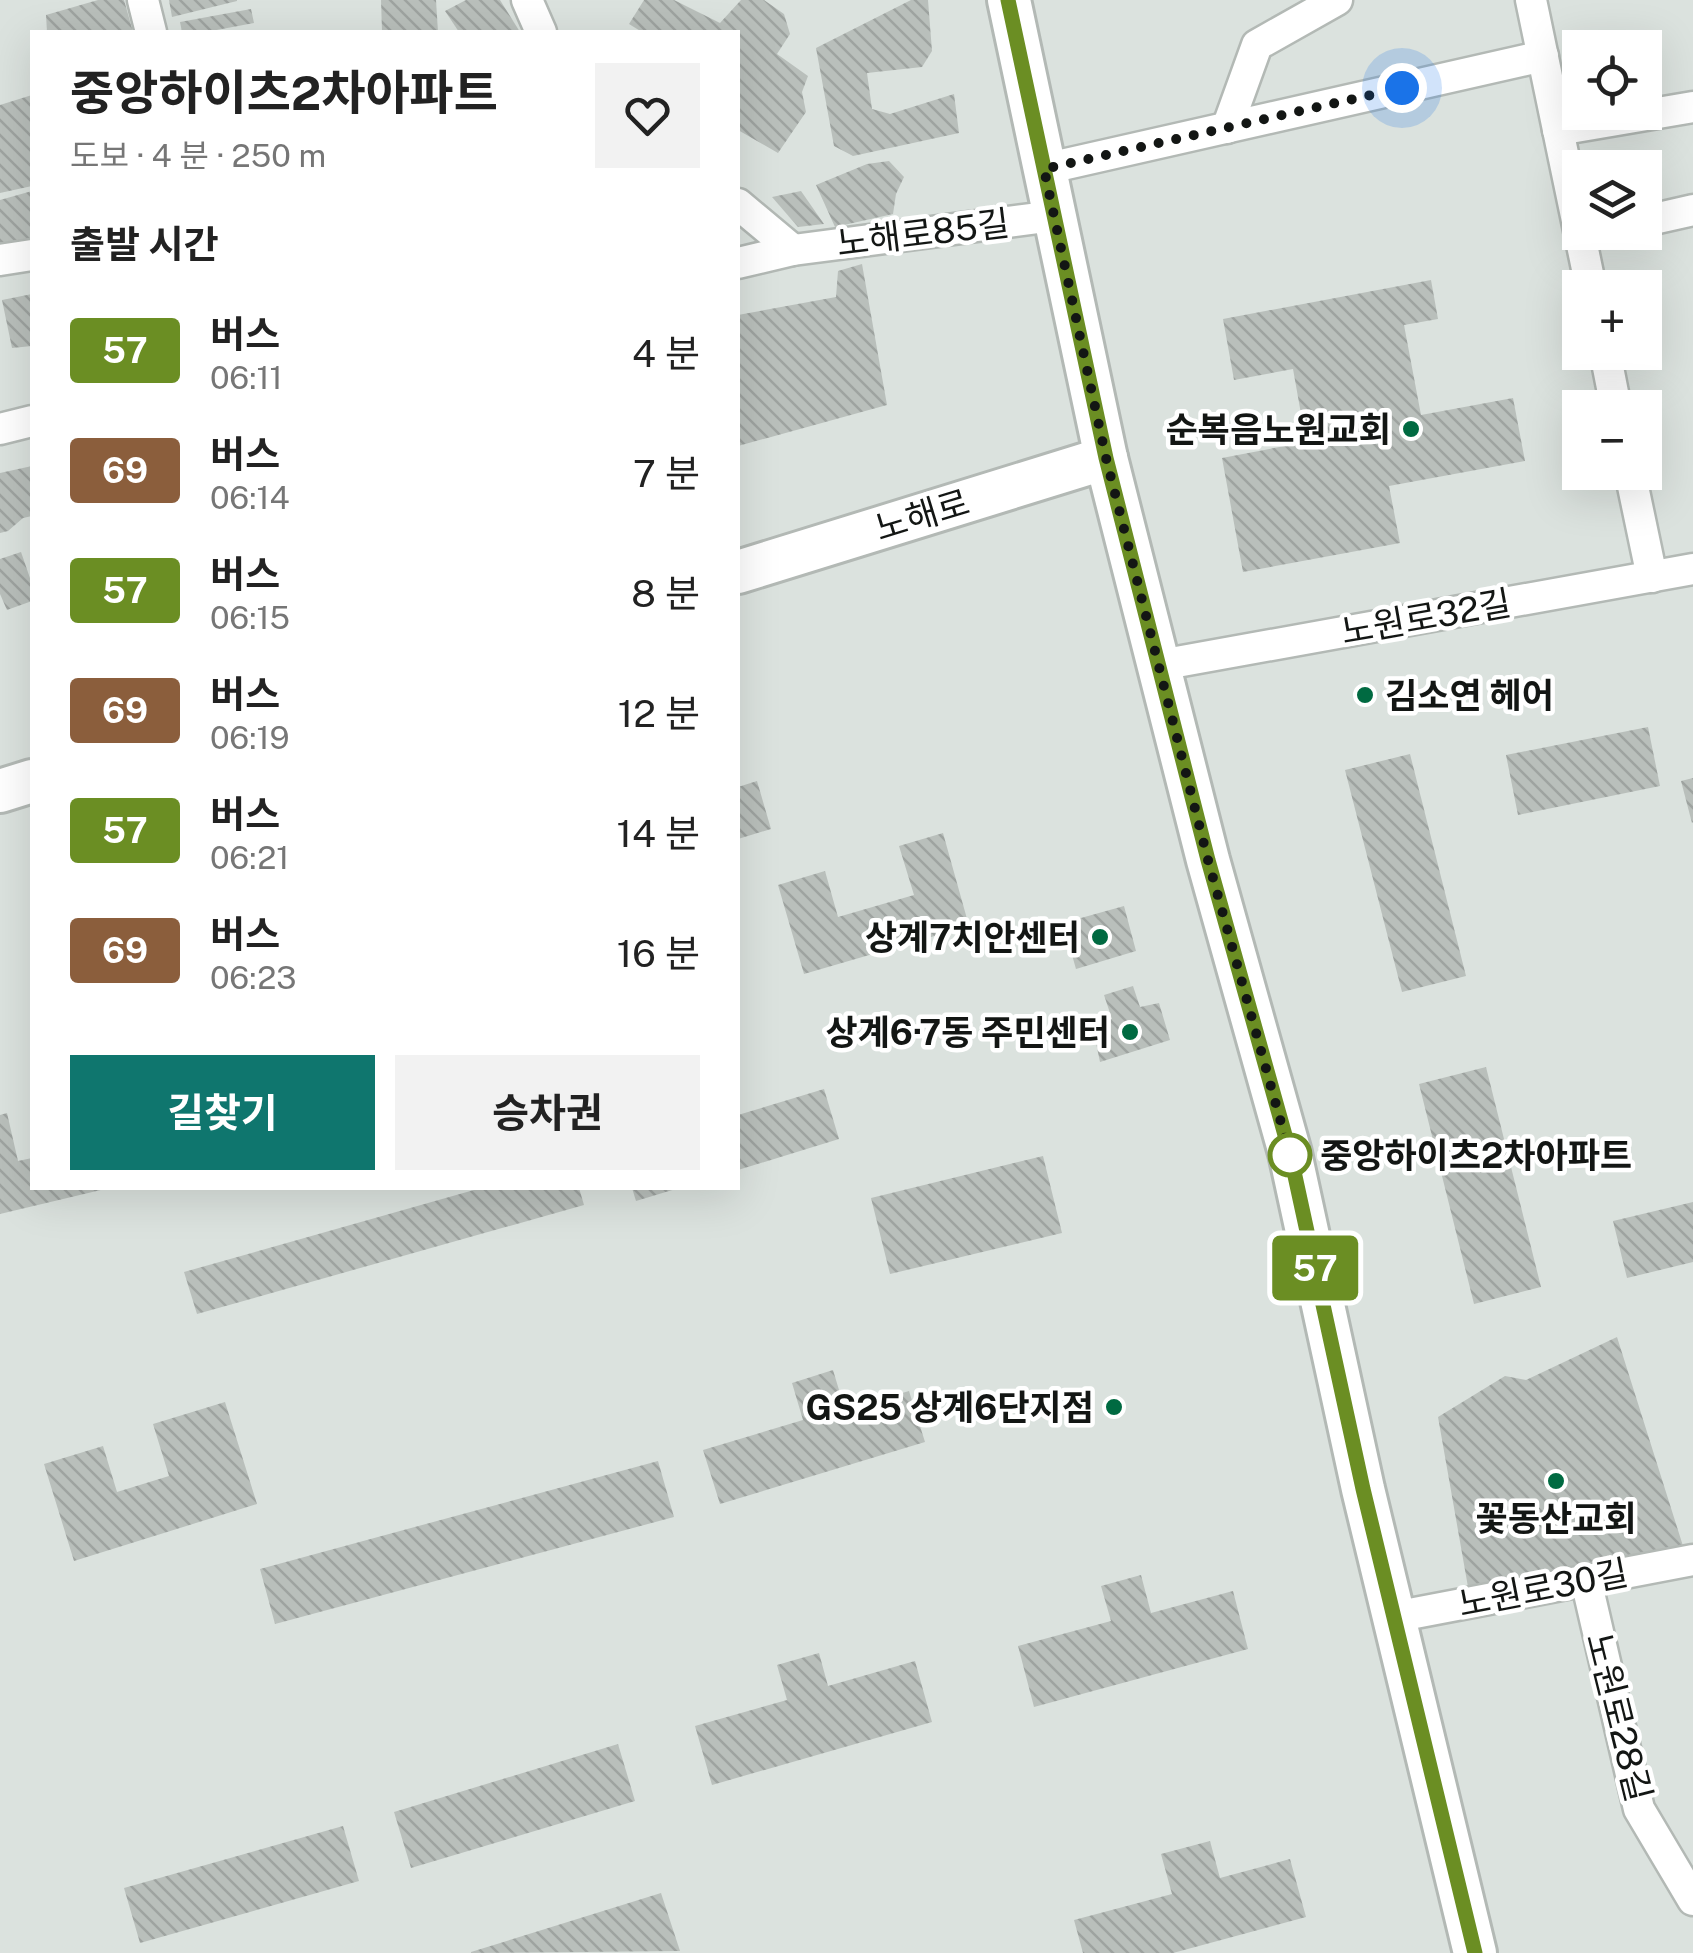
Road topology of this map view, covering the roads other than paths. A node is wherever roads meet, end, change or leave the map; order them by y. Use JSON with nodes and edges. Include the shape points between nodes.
{"nodes":[{"id":1,"x":143,"y":0,"type":"edge"},
{"id":2,"x":527,"y":0,"type":"edge"},
{"id":3,"x":1008,"y":0,"type":"edge"},
{"id":4,"x":1337,"y":0,"type":"edge"},
{"id":5,"x":1531,"y":0,"type":"edge"},
{"id":6,"x":150,"y":30,"type":"edge"},
{"id":7,"x":540,"y":30,"type":"edge"},
{"id":8,"x":1543,"y":56,"type":"junction"},
{"id":9,"x":1693,"y":107,"type":"edge"},
{"id":10,"x":1227,"y":128,"type":"junction"},
{"id":11,"x":1558,"y":130,"type":"junction"},
{"id":12,"x":1564,"y":150,"type":"edge"},
{"id":13,"x":1044,"y":169,"type":"junction"},
{"id":14,"x":740,"y":206,"type":"edge"},
{"id":15,"x":1693,"y":210,"type":"edge"},
{"id":16,"x":1054,"y":216,"type":"junction"},
{"id":17,"x":1662,"y":217,"type":"edge"},
{"id":18,"x":793,"y":250,"type":"junction"},
{"id":19,"x":30,"y":255,"type":"edge"},
{"id":20,"x":0,"y":260,"type":"edge"},
{"id":21,"x":740,"y":263,"type":"edge"},
{"id":22,"x":30,"y":422,"type":"edge"},
{"id":23,"x":0,"y":430,"type":"edge"},
{"id":24,"x":1106,"y":458,"type":"junction"},
{"id":25,"x":1634,"y":490,"type":"edge"},
{"id":26,"x":1693,"y":570,"type":"edge"},
{"id":27,"x":740,"y":571,"type":"edge"},
{"id":28,"x":1652,"y":577,"type":"junction"},
{"id":29,"x":1160,"y":665,"type":"junction"},
{"id":30,"x":30,"y":782,"type":"edge"},
{"id":31,"x":0,"y":791,"type":"edge"},
{"id":32,"x":1693,"y":1560,"type":"edge"},
{"id":33,"x":1586,"y":1580,"type":"junction"},
{"id":34,"x":1394,"y":1617,"type":"junction"},
{"id":35,"x":1693,"y":1900,"type":"edge"},
{"id":36,"x":1475,"y":1953,"type":"edge"}],
"edges":[{"from":1,"to":6,"type":"street"},
{"from":2,"to":7,"type":"street"},
{"from":3,"to":13,"type":"main road"},
{"from":4,"to":10,"type":"street","via":[[1256,45]]},
{"from":5,"to":8,"type":"street"},
{"from":8,"to":10,"type":"street"},
{"from":8,"to":11,"type":"street"},
{"from":9,"to":11,"type":"street"},
{"from":10,"to":13,"type":"street"},
{"from":11,"to":12,"type":"street"},
{"from":13,"to":16,"type":"main road"},
{"from":14,"to":18,"type":"street","name":"노해로85길"},
{"from":15,"to":17,"type":"street"},
{"from":16,"to":18,"type":"street","name":"노해로85길"},
{"from":16,"to":24,"type":"main road"},
{"from":18,"to":21,"type":"street","name":"노해로85길"},
{"from":19,"to":20,"type":"street"},
{"from":22,"to":23,"type":"street"},
{"from":24,"to":27,"type":"main road","name":"노해로"},
{"from":24,"to":29,"type":"main road"},
{"from":25,"to":28,"type":"street"},
{"from":26,"to":28,"type":"street","name":"노원로32길"},
{"from":28,"to":29,"type":"street","name":"노원로32길"},
{"from":29,"to":34,"type":"main road","via":[[1290,1153]]},
{"from":30,"to":31,"type":"main road"},
{"from":32,"to":33,"type":"street","name":"노원로30길"},
{"from":33,"to":34,"type":"street","name":"노원로30길"},
{"from":33,"to":35,"type":"street","name":"노원로28길","via":[[1639,1809]]},
{"from":34,"to":36,"type":"main road"}]}
